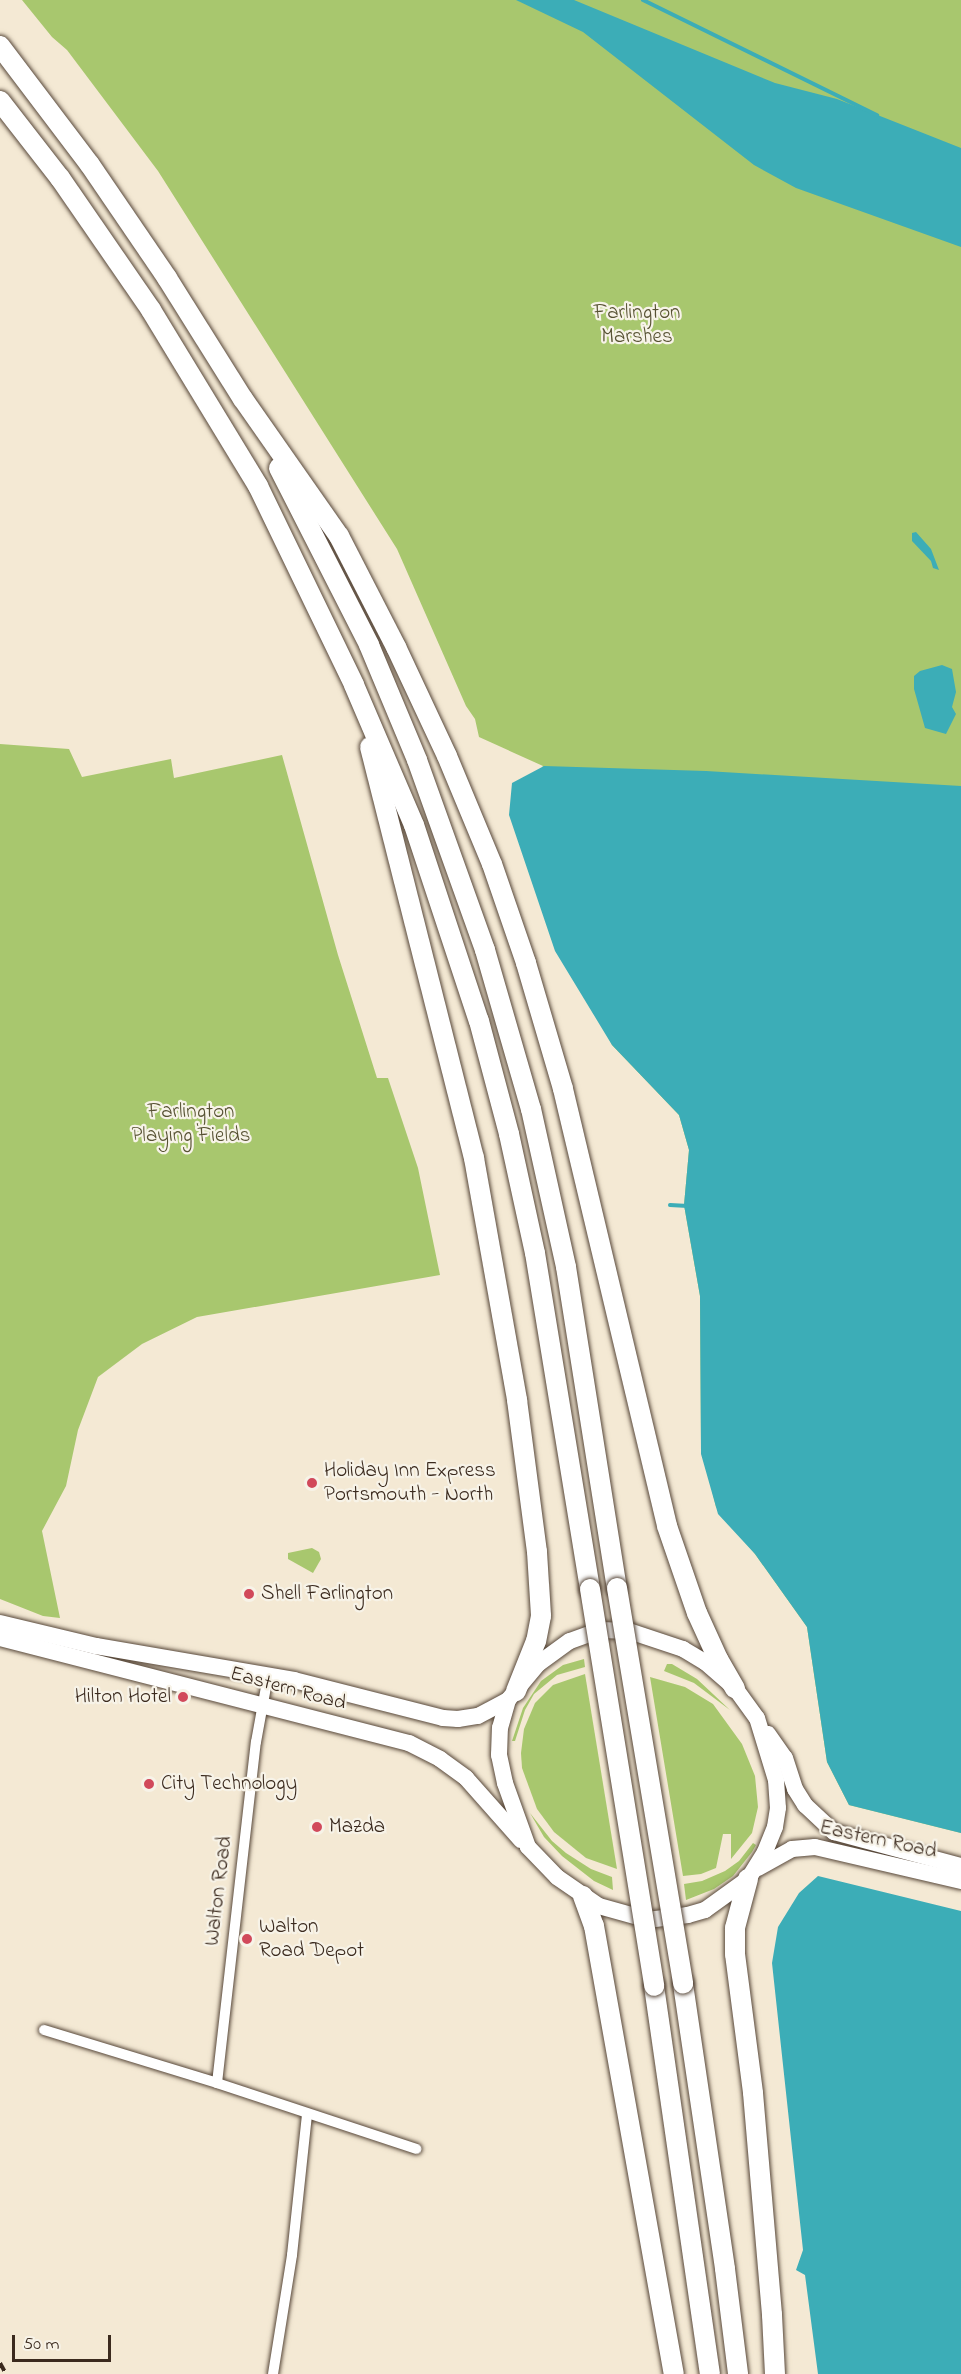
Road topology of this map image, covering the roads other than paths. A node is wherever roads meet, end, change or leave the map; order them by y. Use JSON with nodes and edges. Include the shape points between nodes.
{"nodes":[{"id":1,"x":0,"y":46,"type":"edge"},
{"id":2,"x":0,"y":101,"type":"edge"},
{"id":3,"x":243,"y":399,"type":"junction"},
{"id":4,"x":354,"y":685,"type":"junction"},
{"id":5,"x":0,"y":1623,"type":"edge"},
{"id":6,"x":0,"y":1638,"type":"edge"},
{"id":7,"x":268,"y":1676,"type":"junction"},
{"id":8,"x":735,"y":1688,"type":"junction"},
{"id":9,"x":512,"y":1696,"type":"junction"},
{"id":10,"x":262,"y":1704,"type":"junction"},
{"id":11,"x":758,"y":1718,"type":"junction"},
{"id":12,"x":528,"y":1847,"type":"junction"},
{"id":13,"x":961,"y":1866,"type":"edge"},
{"id":14,"x":751,"y":1875,"type":"junction"},
{"id":15,"x":961,"y":1881,"type":"edge"},
{"id":16,"x":583,"y":1896,"type":"junction"},
{"id":17,"x":44,"y":2030,"type":"dead end"},
{"id":18,"x":217,"y":2083,"type":"junction"},
{"id":19,"x":307,"y":2114,"type":"junction"},
{"id":20,"x":416,"y":2149,"type":"dead end"},
{"id":21,"x":273,"y":2374,"type":"edge"},
{"id":22,"x":674,"y":2374,"type":"edge"},
{"id":23,"x":710,"y":2374,"type":"edge"},
{"id":24,"x":738,"y":2374,"type":"edge"},
{"id":25,"x":775,"y":2374,"type":"edge"}],
"edges":[{"from":1,"to":3,"type":"highway","via":[[90,165]]},
{"from":2,"to":4,"type":"highway","via":[[60,178],[151,310],[246,466]]},
{"from":3,"to":8,"type":"highway","via":[[339,536],[447,756],[492,864],[563,1089],[667,1526],[697,1613]]},
{"from":3,"to":24,"type":"highway","bridge":true,"via":[[369,645],[417,760],[486,950],[531,1110],[566,1267],[683,1984]]},
{"from":4,"to":9,"type":"highway","via":[[474,1158],[517,1401],[537,1552],[541,1616],[536,1641]]},
{"from":4,"to":23,"type":"highway","bridge":true,"via":[[414,825],[479,1021],[535,1253],[654,1986]]},
{"from":5,"to":7,"type":"main road","name":"Eastern Road","via":[[96,1646]]},
{"from":6,"to":10,"type":"main road","name":"Eastern Road"},
{"from":7,"to":9,"type":"main road","name":"Eastern Road","via":[[443,1718],[478,1716]]},
{"from":7,"to":10,"type":"street","name":"Walton Road"},
{"from":8,"to":9,"type":"main road","name":"Eastern Road","via":[[683,1649],[641,1634],[614,1630],[570,1641],[538,1664]]},
{"from":8,"to":11,"type":"main road","name":"Eastern Road"},
{"from":9,"to":12,"type":"main road","via":[[500,1728],[499,1755],[504,1783]]},
{"from":10,"to":12,"type":"main road","name":"Eastern Road","via":[[409,1743],[428,1752],[466,1778]]},
{"from":10,"to":18,"type":"street","name":"Walton Road"},
{"from":11,"to":13,"type":"main road","name":"Eastern Road","via":[[785,1758],[800,1796],[826,1826],[842,1836]]},
{"from":11,"to":14,"type":"main road","via":[[776,1780],[778,1808],[770,1839]]},
{"from":12,"to":16,"type":"main road","name":"Eastern Road","via":[[541,1863]]},
{"from":14,"to":15,"type":"main road","name":"Eastern Road","via":[[792,1849],[815,1847]]},
{"from":14,"to":16,"type":"main road","name":"Eastern Road","via":[[705,1910],[667,1918],[637,1918],[599,1906]]},
{"from":14,"to":25,"type":"highway","via":[[735,1928],[735,1954],[753,2093]]},
{"from":16,"to":22,"type":"highway","via":[[594,1926]]},
{"from":17,"to":18,"type":"street"},
{"from":18,"to":19,"type":"street"},
{"from":19,"to":20,"type":"street"},
{"from":19,"to":21,"type":"street","via":[[292,2255]]}]}
